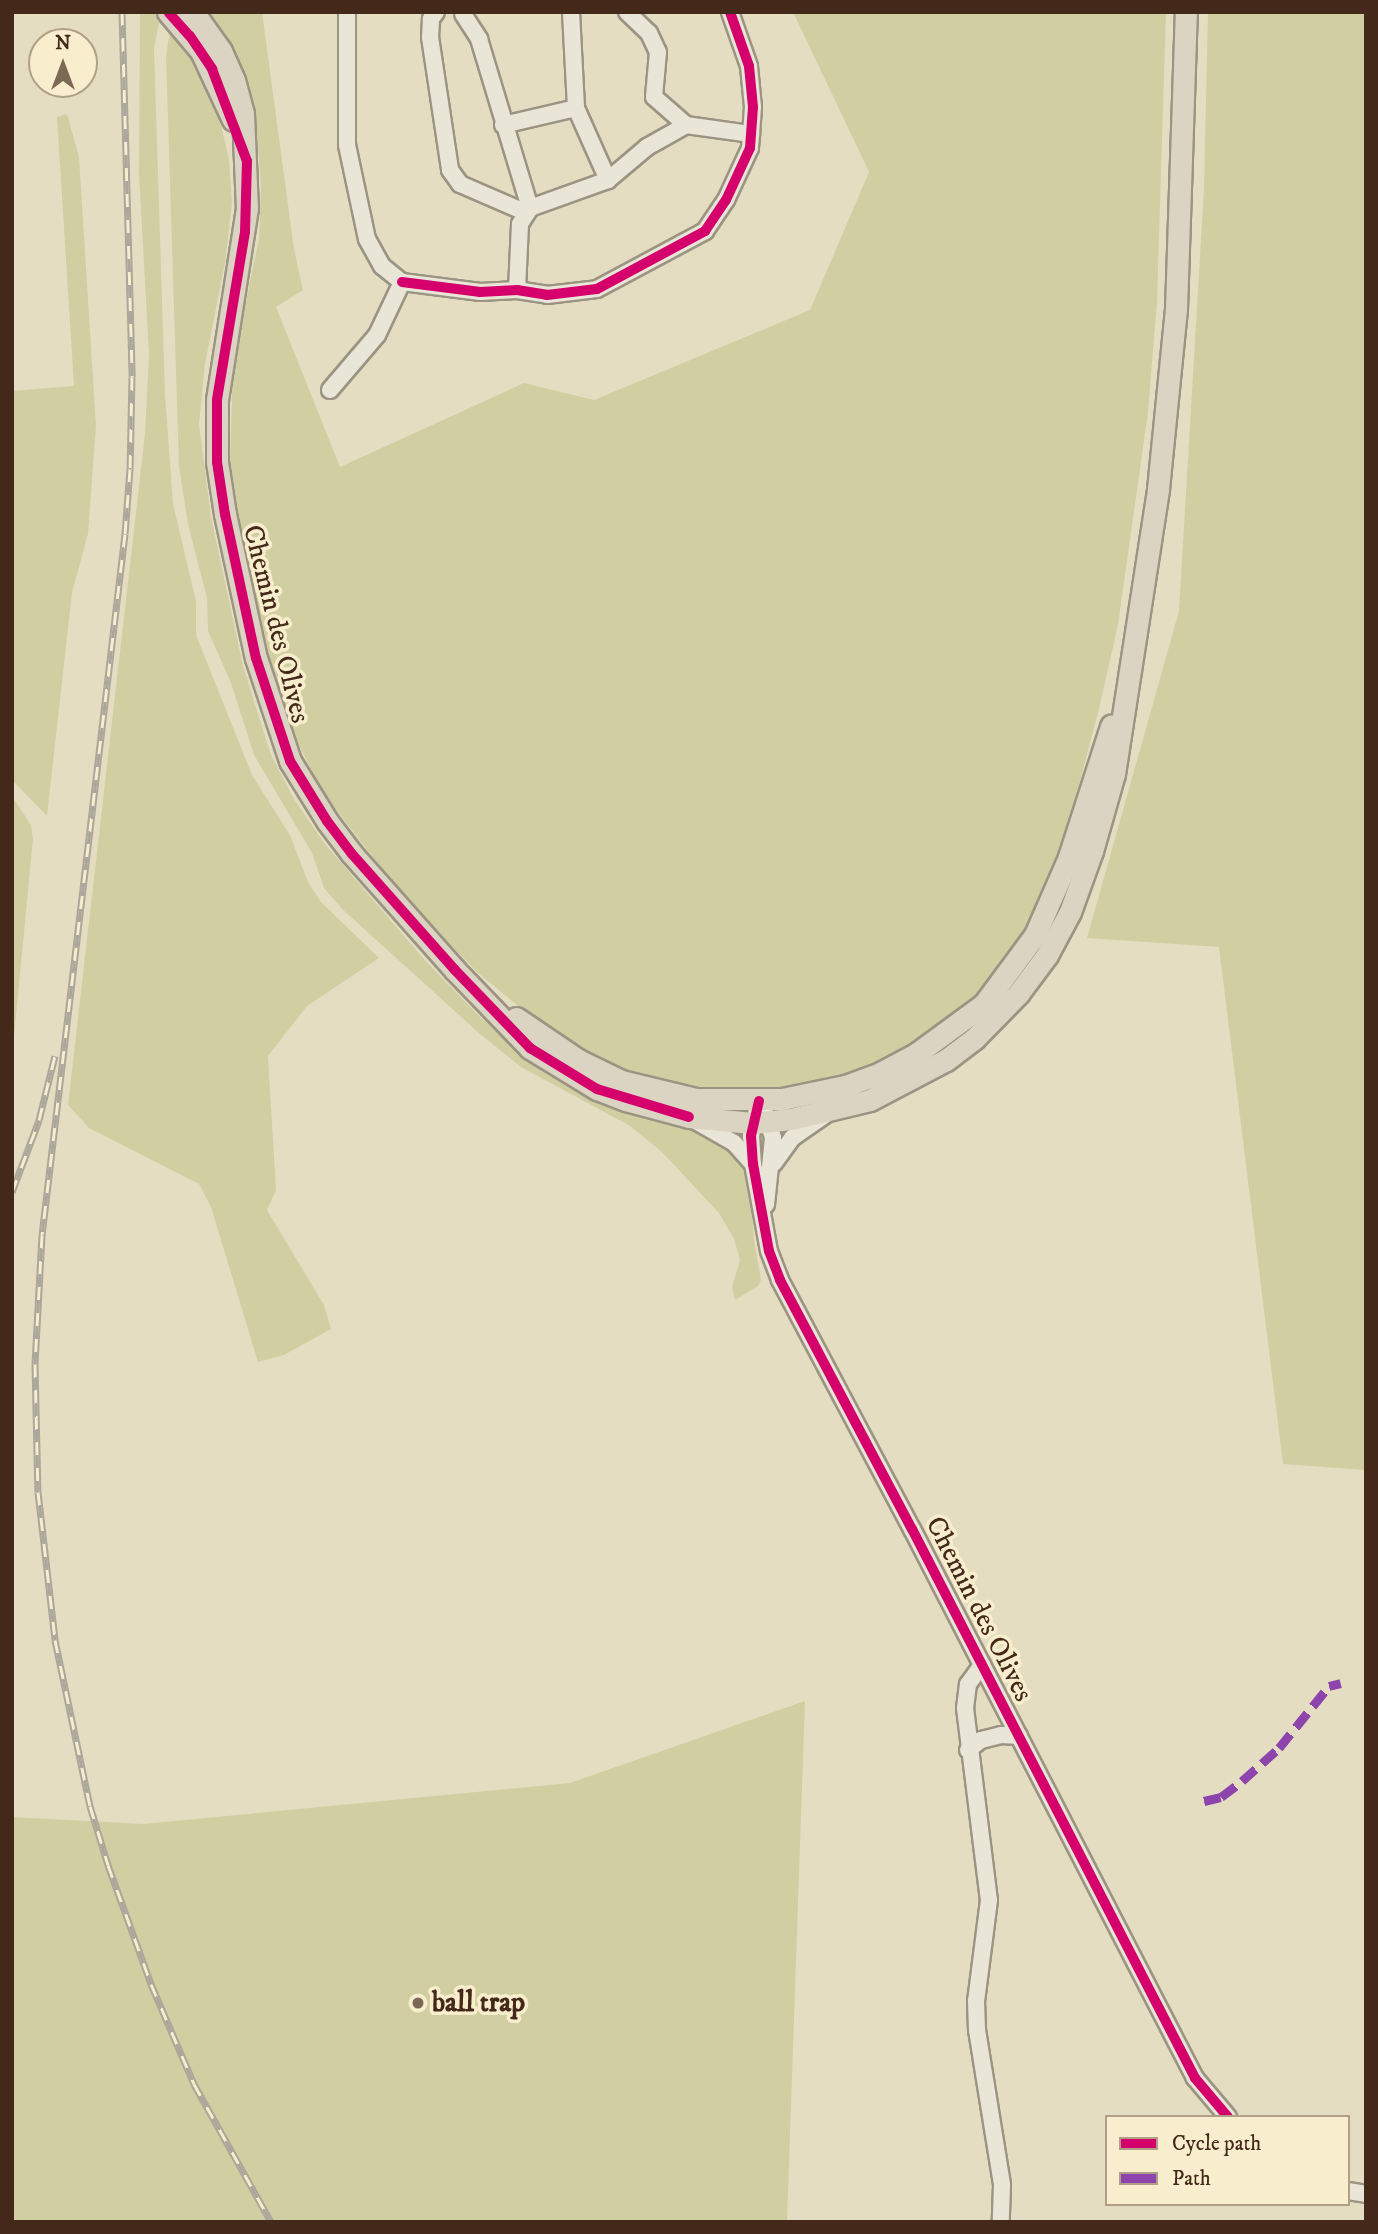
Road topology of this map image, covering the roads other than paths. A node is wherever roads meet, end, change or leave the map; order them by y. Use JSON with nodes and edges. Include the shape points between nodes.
{"nodes":[{"id":1,"x":199,"y":12,"type":"edge"},
{"id":2,"x":347,"y":12,"type":"edge"},
{"id":3,"x":436,"y":12,"type":"edge"},
{"id":4,"x":571,"y":12,"type":"edge"},
{"id":5,"x":627,"y":12,"type":"edge"},
{"id":6,"x":730,"y":12,"type":"edge"},
{"id":7,"x":1186,"y":12,"type":"edge"},
{"id":8,"x":462,"y":13,"type":"edge"},
{"id":9,"x":177,"y":14,"type":"edge"},
{"id":10,"x":214,"y":39,"type":"junction"},
{"id":11,"x":576,"y":108,"type":"junction"},
{"id":12,"x":503,"y":125,"type":"junction"},
{"id":13,"x":686,"y":125,"type":"junction"},
{"id":14,"x":751,"y":134,"type":"junction"},
{"id":15,"x":247,"y":162,"type":"junction"},
{"id":16,"x":608,"y":180,"type":"junction"},
{"id":17,"x":528,"y":211,"type":"junction"},
{"id":18,"x":402,"y":282,"type":"junction"},
{"id":19,"x":516,"y":290,"type":"junction"},
{"id":20,"x":330,"y":390,"type":"dead end"},
{"id":21,"x":1129,"y":668,"type":"junction"},
{"id":22,"x":454,"y":969,"type":"junction"},
{"id":23,"x":759,"y":1101,"type":"junction"},
{"id":24,"x":830,"y":1111,"type":"junction"},
{"id":25,"x":689,"y":1117,"type":"junction"},
{"id":26,"x":761,"y":1123,"type":"junction"},
{"id":27,"x":753,"y":1164,"type":"junction"},
{"id":28,"x":771,"y":1169,"type":"junction"},
{"id":29,"x":764,"y":1218,"type":"junction"},
{"id":30,"x":982,"y":1665,"type":"junction"},
{"id":31,"x":1019,"y":1736,"type":"junction"},
{"id":32,"x":968,"y":1750,"type":"junction"},
{"id":33,"x":1226,"y":2115,"type":"edge"},
{"id":34,"x":1001,"y":2222,"type":"edge"}],
"edges":[{"from":1,"to":10,"type":"street","name":"Chemin des Olives"},
{"from":2,"to":18,"type":"street","via":[[347,145],[366,239],[382,265]]},
{"from":3,"to":17,"type":"street","via":[[430,37],[450,170],[460,184]]},
{"from":4,"to":11,"type":"street"},
{"from":5,"to":13,"type":"street","via":[[649,33],[658,52],[653,97]]},
{"from":6,"to":14,"type":"street","via":[[749,66]]},
{"from":7,"to":21,"type":"main road","via":[[1181,223],[1171,373],[1149,563]]},
{"from":8,"to":12,"type":"street","via":[[479,39]]},
{"from":9,"to":10,"type":"main road","name":"Chemin des Olives"},
{"from":9,"to":15,"type":"main road","name":"Chemin des Olives","via":[[212,69]]},
{"from":10,"to":15,"type":"main road","name":"Chemin des Olives","via":[[239,96]]},
{"from":11,"to":12,"type":"street"},
{"from":11,"to":16,"type":"street"},
{"from":12,"to":17,"type":"street"},
{"from":13,"to":14,"type":"street"},
{"from":13,"to":16,"type":"street","via":[[647,147]]},
{"from":14,"to":19,"type":"street","via":[[750,148],[726,200],[705,231],[597,289],[547,295]]},
{"from":15,"to":22,"type":"main road","name":"Chemin des Olives","via":[[245,232],[220,371],[216,434],[225,514],[256,658],[276,726],[304,788],[352,854]]},
{"from":16,"to":17,"type":"street"},
{"from":17,"to":19,"type":"street","via":[[520,223]]},
{"from":18,"to":19,"type":"street","via":[[480,292]]},
{"from":18,"to":20,"type":"street","via":[[377,335]]},
{"from":21,"to":23,"type":"main road","via":[[1054,898],[1035,935],[984,1004],[916,1054],[880,1073],[813,1094]]},
{"from":21,"to":24,"type":"main road","via":[[1114,774],[1092,851],[1070,912],[1046,955],[998,1017],[946,1060],[880,1096]]},
{"from":22,"to":23,"type":"main road","name":"Chemin des Olives","via":[[543,1038],[621,1081],[695,1099]]},
{"from":22,"to":25,"type":"main road","name":"Chemin des Olives","via":[[530,1048],[562,1069],[597,1089]]},
{"from":23,"to":26,"type":"street","name":"Chemin des Olives"},
{"from":24,"to":26,"type":"main road"},
{"from":24,"to":28,"type":"street","via":[[792,1138]]},
{"from":25,"to":26,"type":"main road","name":"Chemin des Olives"},
{"from":25,"to":27,"type":"street","name":"Chemin des Olives","via":[[734,1143]]},
{"from":26,"to":27,"type":"street","name":"Chemin des Olives"},
{"from":26,"to":28,"type":"street","name":"Chemin des Olives","via":[[772,1138]]},
{"from":27,"to":29,"type":"street","name":"Chemin des Olives"},
{"from":28,"to":29,"type":"street","name":"Chemin des Olives"},
{"from":29,"to":30,"type":"street","name":"Chemin des Olives","via":[[780,1280]]},
{"from":30,"to":31,"type":"street","name":"Chemin des Olives"},
{"from":30,"to":32,"type":"street","via":[[968,1684]]},
{"from":31,"to":32,"type":"street","via":[[981,1740]]},
{"from":31,"to":33,"type":"street","name":"Chemin des Olives","via":[[1195,2078]]},
{"from":32,"to":34,"type":"street","via":[[988,1889],[975,2001],[977,2030],[1002,2185]]}]}
